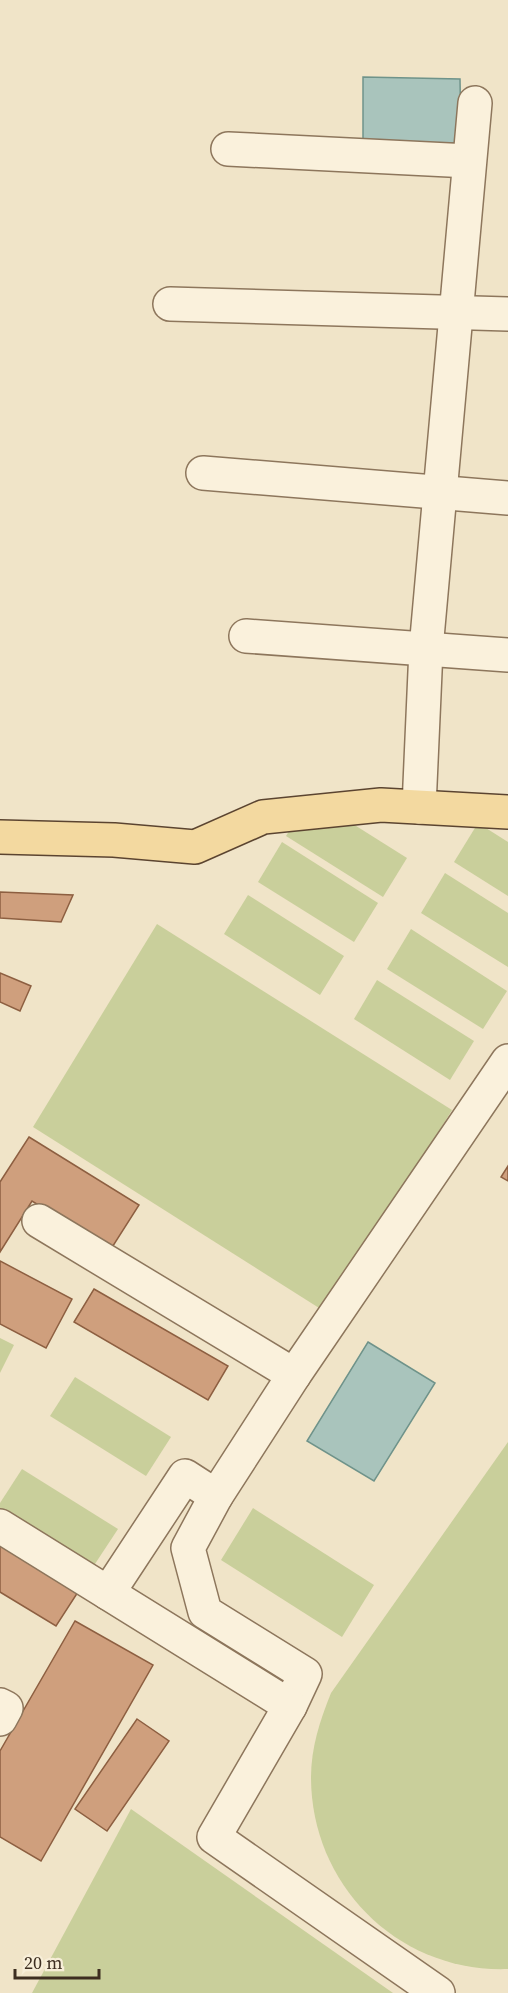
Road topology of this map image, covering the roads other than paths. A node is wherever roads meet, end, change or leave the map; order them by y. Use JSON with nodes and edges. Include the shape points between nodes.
{"nodes":[{"id":1,"x":475,"y":104,"type":"dead end"},
{"id":2,"x":228,"y":149,"type":"dead end"},
{"id":3,"x":469,"y":161,"type":"junction"},
{"id":4,"x":170,"y":304,"type":"dead end"},
{"id":5,"x":456,"y":311,"type":"junction"},
{"id":6,"x":508,"y":314,"type":"edge"},
{"id":7,"x":203,"y":472,"type":"dead end"},
{"id":8,"x":440,"y":492,"type":"junction"},
{"id":9,"x":508,"y":498,"type":"edge"},
{"id":10,"x":246,"y":636,"type":"dead end"},
{"id":11,"x":426,"y":649,"type":"junction"},
{"id":12,"x":508,"y":656,"type":"edge"},
{"id":13,"x":419,"y":807,"type":"junction"},
{"id":14,"x":508,"y":812,"type":"edge"},
{"id":15,"x":0,"y":837,"type":"edge"},
{"id":16,"x":508,"y":1061,"type":"edge"},
{"id":17,"x":39,"y":1221,"type":"dead end"},
{"id":18,"x":294,"y":1375,"type":"junction"},
{"id":19,"x":216,"y":1496,"type":"junction"},
{"id":20,"x":0,"y":1526,"type":"edge"},
{"id":21,"x":108,"y":1593,"type":"junction"},
{"id":22,"x":0,"y":1705,"type":"edge"},
{"id":23,"x":291,"y":1706,"type":"junction"},
{"id":24,"x":0,"y":1719,"type":"edge"},
{"id":25,"x":438,"y":1993,"type":"edge"}],
"edges":[{"from":1,"to":3,"type":"street"},
{"from":2,"to":3,"type":"street"},
{"from":3,"to":5,"type":"street"},
{"from":4,"to":5,"type":"street"},
{"from":5,"to":6,"type":"street"},
{"from":5,"to":8,"type":"street"},
{"from":7,"to":8,"type":"street"},
{"from":8,"to":9,"type":"street"},
{"from":8,"to":11,"type":"street"},
{"from":10,"to":11,"type":"street"},
{"from":11,"to":12,"type":"street"},
{"from":11,"to":13,"type":"street"},
{"from":13,"to":14,"type":"main road"},
{"from":13,"to":15,"type":"main road","via":[[381,805],[263,818],[195,847]]},
{"from":16,"to":18,"type":"street"},
{"from":17,"to":18,"type":"street"},
{"from":18,"to":19,"type":"street"},
{"from":19,"to":21,"type":"street","via":[[185,1476]]},
{"from":19,"to":23,"type":"street","via":[[188,1548],[205,1612],[305,1674]]},
{"from":20,"to":21,"type":"street"},
{"from":21,"to":23,"type":"street"},
{"from":22,"to":24,"type":"street","via":[[6,1708]]},
{"from":23,"to":25,"type":"street","via":[[214,1837]]}]}
